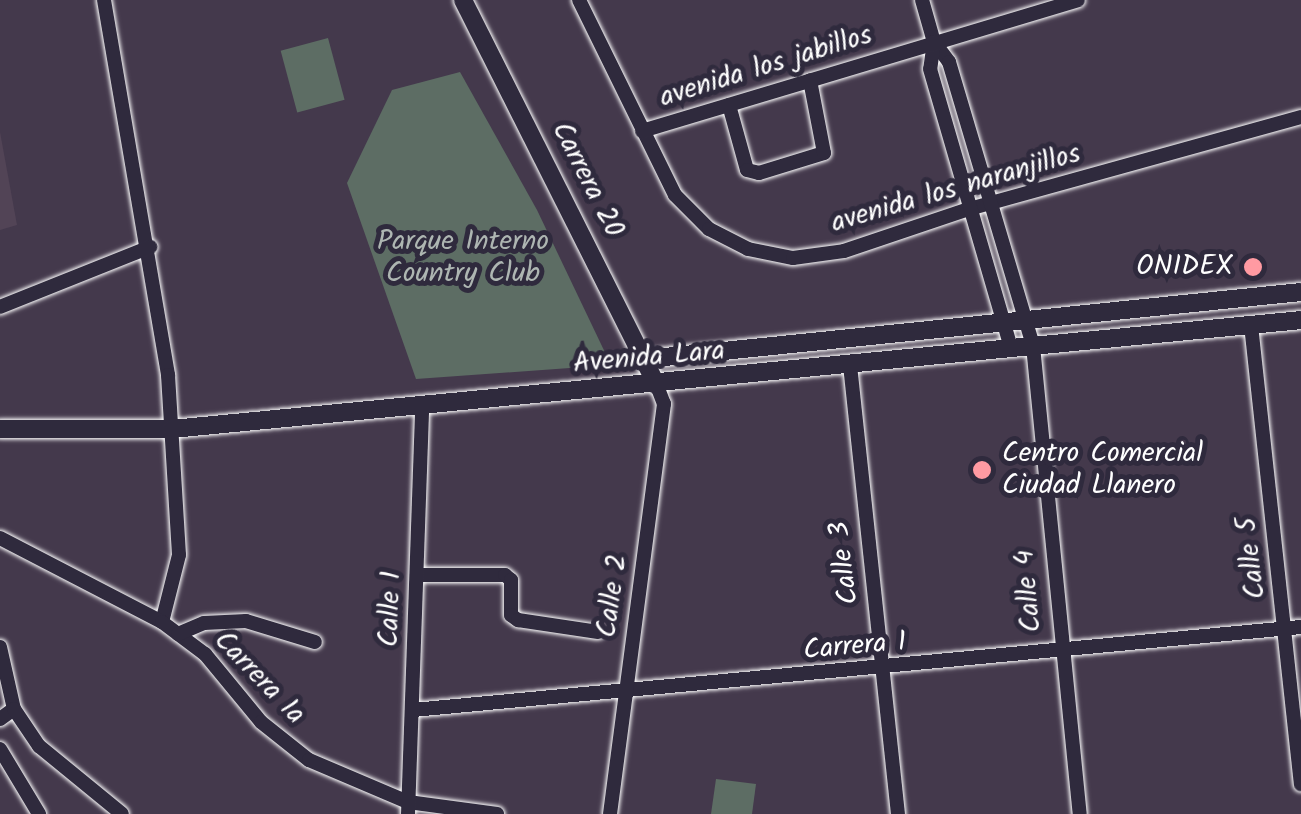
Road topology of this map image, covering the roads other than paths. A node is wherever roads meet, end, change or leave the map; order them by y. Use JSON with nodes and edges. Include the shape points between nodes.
{"nodes":[{"id":1,"x":104,"y":0,"type":"edge"},
{"id":2,"x":463,"y":0,"type":"edge"},
{"id":3,"x":580,"y":0,"type":"edge"},
{"id":4,"x":922,"y":0,"type":"edge"},
{"id":5,"x":1078,"y":0,"type":"edge"},
{"id":6,"x":934,"y":42,"type":"junction"},
{"id":7,"x":810,"y":80,"type":"junction"},
{"id":8,"x":729,"y":105,"type":"junction"},
{"id":9,"x":1301,"y":117,"type":"edge"},
{"id":10,"x":642,"y":131,"type":"junction"},
{"id":11,"x":987,"y":204,"type":"junction"},
{"id":12,"x":969,"y":208,"type":"junction"},
{"id":13,"x":150,"y":247,"type":"junction"},
{"id":14,"x":1301,"y":292,"type":"edge"},
{"id":15,"x":0,"y":308,"type":"edge"},
{"id":16,"x":1025,"y":320,"type":"junction"},
{"id":17,"x":1301,"y":320,"type":"edge"},
{"id":18,"x":1002,"y":323,"type":"junction"},
{"id":19,"x":1250,"y":325,"type":"junction"},
{"id":20,"x":1011,"y":348,"type":"junction"},
{"id":21,"x":1034,"y":355,"type":"junction"},
{"id":22,"x":644,"y":359,"type":"junction"},
{"id":23,"x":850,"y":365,"type":"junction"},
{"id":24,"x":657,"y":386,"type":"junction"},
{"id":25,"x":422,"y":405,"type":"junction"},
{"id":26,"x":0,"y":429,"type":"edge"},
{"id":27,"x":172,"y":430,"type":"junction"},
{"id":28,"x":0,"y":538,"type":"edge"},
{"id":29,"x":417,"y":576,"type":"junction"},
{"id":30,"x":162,"y":622,"type":"junction"},
{"id":31,"x":1301,"y":627,"type":"edge"},
{"id":32,"x":1285,"y":629,"type":"junction"},
{"id":33,"x":598,"y":632,"type":"dead end"},
{"id":34,"x":178,"y":634,"type":"junction"},
{"id":35,"x":315,"y":642,"type":"dead end"},
{"id":36,"x":0,"y":647,"type":"edge"},
{"id":37,"x":1060,"y":652,"type":"junction"},
{"id":38,"x":884,"y":670,"type":"junction"},
{"id":39,"x":625,"y":692,"type":"junction"},
{"id":40,"x":14,"y":710,"type":"junction"},
{"id":41,"x":413,"y":710,"type":"junction"},
{"id":42,"x":0,"y":719,"type":"edge"},
{"id":43,"x":0,"y":750,"type":"edge"},
{"id":44,"x":1301,"y":784,"type":"edge"},
{"id":45,"x":408,"y":808,"type":"edge"},
{"id":46,"x":39,"y":814,"type":"edge"},
{"id":47,"x":122,"y":814,"type":"edge"},
{"id":48,"x":496,"y":814,"type":"edge"},
{"id":49,"x":610,"y":814,"type":"edge"},
{"id":50,"x":898,"y":814,"type":"edge"},
{"id":51,"x":1080,"y":814,"type":"edge"}],
"edges":[{"from":1,"to":13,"type":"street"},
{"from":2,"to":22,"type":"street","name":"Carrera 20"},
{"from":3,"to":10,"type":"street","name":"avenida los naranjillos"},
{"from":4,"to":6,"type":"street"},
{"from":5,"to":6,"type":"street","name":"avenida los jabillos"},
{"from":6,"to":7,"type":"street","name":"avenida los jabillos"},
{"from":6,"to":11,"type":"street","name":"Calle 4","via":[[949,62]]},
{"from":6,"to":12,"type":"street","via":[[930,70]]},
{"from":7,"to":8,"type":"street","name":"avenida los jabillos"},
{"from":7,"to":8,"type":"street","via":[[824,153],[759,173],[748,170]]},
{"from":8,"to":10,"type":"street","name":"avenida los jabillos"},
{"from":9,"to":11,"type":"street","name":"avenida los naranjillos"},
{"from":10,"to":12,"type":"street","name":"avenida los naranjillos","via":[[675,195],[709,229],[748,249],[793,258],[844,251]]},
{"from":11,"to":12,"type":"street","name":"avenida los naranjillos"},
{"from":11,"to":16,"type":"street","name":"Calle 4"},
{"from":12,"to":18,"type":"street"},
{"from":13,"to":15,"type":"street"},
{"from":13,"to":27,"type":"street"},
{"from":14,"to":16,"type":"street","name":"Avenida Lara"},
{"from":16,"to":18,"type":"street","name":"Avenida Lara"},
{"from":16,"to":21,"type":"street","name":"Calle 4"},
{"from":17,"to":19,"type":"street","name":"Avenida Lara"},
{"from":18,"to":20,"type":"street"},
{"from":18,"to":22,"type":"street","name":"Avenida Lara"},
{"from":19,"to":21,"type":"street","name":"Avenida Lara"},
{"from":19,"to":32,"type":"street","name":"Calle 5"},
{"from":20,"to":21,"type":"street","name":"Avenida Lara"},
{"from":20,"to":23,"type":"street","name":"Avenida Lara"},
{"from":21,"to":37,"type":"street","name":"Calle 4"},
{"from":22,"to":24,"type":"street","name":"Carrera 20"},
{"from":23,"to":24,"type":"street","name":"Avenida Lara"},
{"from":23,"to":38,"type":"street","name":"Calle 3"},
{"from":24,"to":25,"type":"street","name":"Avenida Lara"},
{"from":24,"to":39,"type":"street","name":"Calle 2","via":[[664,404]]},
{"from":25,"to":27,"type":"street","name":"Avenida Lara"},
{"from":25,"to":29,"type":"street","name":"Calle 1"},
{"from":26,"to":27,"type":"street","name":"Avenida Lara"},
{"from":27,"to":30,"type":"street","via":[[179,555]]},
{"from":28,"to":30,"type":"street","name":"Carrera 1a"},
{"from":29,"to":33,"type":"street","via":[[505,575],[511,580],[511,615],[518,620]]},
{"from":29,"to":41,"type":"street","name":"Calle 1"},
{"from":30,"to":34,"type":"street","name":"Carrera 1a"},
{"from":31,"to":32,"type":"street","name":"Carrera 1"},
{"from":32,"to":37,"type":"street","name":"Carrera 1"},
{"from":32,"to":44,"type":"street","name":"Calle 5"},
{"from":34,"to":35,"type":"street","via":[[234,620]]},
{"from":34,"to":45,"type":"street","name":"Carrera 1a","via":[[205,654],[260,722],[308,760]]},
{"from":36,"to":40,"type":"street"},
{"from":37,"to":38,"type":"street","name":"Carrera 1"},
{"from":37,"to":51,"type":"street","name":"Calle 4"},
{"from":38,"to":39,"type":"street","name":"Carrera 1"},
{"from":38,"to":50,"type":"street","name":"Calle 3"},
{"from":39,"to":41,"type":"street","name":"Carrera 1"},
{"from":39,"to":49,"type":"street","name":"Calle 2"},
{"from":40,"to":42,"type":"street"},
{"from":40,"to":47,"type":"street","via":[[39,746]]},
{"from":41,"to":45,"type":"street","name":"Calle 1"},
{"from":43,"to":46,"type":"street"},
{"from":45,"to":48,"type":"street","name":"Carrera 1a"}]}
